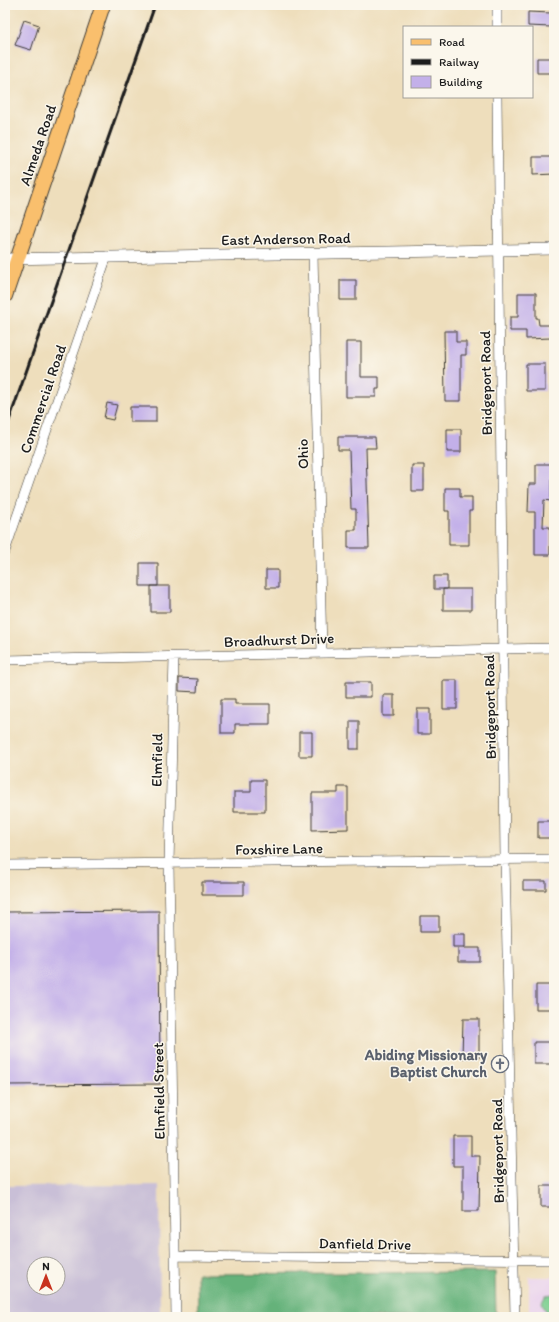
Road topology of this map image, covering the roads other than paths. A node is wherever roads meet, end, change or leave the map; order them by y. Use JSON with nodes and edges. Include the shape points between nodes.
{"nodes":[{"id":1,"x":103,"y":5,"type":"edge"},
{"id":2,"x":497,"y":5,"type":"edge"},
{"id":3,"x":497,"y":26,"type":"edge"},
{"id":4,"x":497,"y":98,"type":"edge"},
{"id":5,"x":554,"y":249,"type":"edge"},
{"id":6,"x":499,"y":250,"type":"junction"},
{"id":7,"x":313,"y":254,"type":"junction"},
{"id":8,"x":107,"y":256,"type":"junction"},
{"id":9,"x":11,"y":259,"type":"edge"},
{"id":10,"x":5,"y":296,"type":"edge"},
{"id":11,"x":5,"y":551,"type":"edge"},
{"id":12,"x":554,"y":648,"type":"edge"},
{"id":13,"x":503,"y":649,"type":"junction"},
{"id":14,"x":322,"y":653,"type":"junction"},
{"id":15,"x":174,"y":658,"type":"junction"},
{"id":16,"x":5,"y":660,"type":"edge"},
{"id":17,"x":554,"y":859,"type":"edge"},
{"id":18,"x":505,"y":860,"type":"junction"},
{"id":19,"x":169,"y":864,"type":"junction"},
{"id":20,"x":5,"y":865,"type":"edge"},
{"id":21,"x":176,"y":1256,"type":"junction"},
{"id":22,"x":514,"y":1260,"type":"junction"},
{"id":23,"x":554,"y":1260,"type":"edge"},
{"id":24,"x":176,"y":1317,"type":"edge"},
{"id":25,"x":515,"y":1317,"type":"edge"}],
"edges":[{"from":1,"to":9,"type":"main road","name":"Almeda Road"},
{"from":2,"to":3,"type":"street"},
{"from":4,"to":6,"type":"street","name":"Bridgeport Road"},
{"from":5,"to":6,"type":"street","name":"East Anderson Road"},
{"from":6,"to":7,"type":"street","name":"East Anderson Road"},
{"from":6,"to":13,"type":"street","name":"Bridgeport Road"},
{"from":7,"to":8,"type":"street","name":"East Anderson Road"},
{"from":7,"to":14,"type":"street","name":"Ohio"},
{"from":8,"to":9,"type":"street","name":"East Anderson Road"},
{"from":8,"to":11,"type":"street","name":"Commercial Road"},
{"from":9,"to":10,"type":"main road","name":"Almeda Road"},
{"from":12,"to":13,"type":"street","name":"Broadhurst Drive"},
{"from":13,"to":14,"type":"street","name":"Broadhurst Drive"},
{"from":13,"to":18,"type":"street","name":"Bridgeport Road"},
{"from":14,"to":15,"type":"street","name":"Broadhurst Drive"},
{"from":15,"to":16,"type":"street","name":"Broadhurst Drive"},
{"from":15,"to":19,"type":"street","name":"Elmfield"},
{"from":17,"to":18,"type":"street","name":"Foxshire Lane"},
{"from":18,"to":19,"type":"street","name":"Foxshire Lane"},
{"from":18,"to":22,"type":"street","name":"Bridgeport Road"},
{"from":19,"to":20,"type":"street","name":"Foxshire Lane"},
{"from":19,"to":21,"type":"street","name":"Elmfield Street"},
{"from":21,"to":22,"type":"street","name":"Danfield Drive"},
{"from":21,"to":24,"type":"street","name":"Elmfield Street"},
{"from":22,"to":23,"type":"street","name":"Danfield Drive"},
{"from":22,"to":25,"type":"street","name":"Bridgeport Road"}]}
